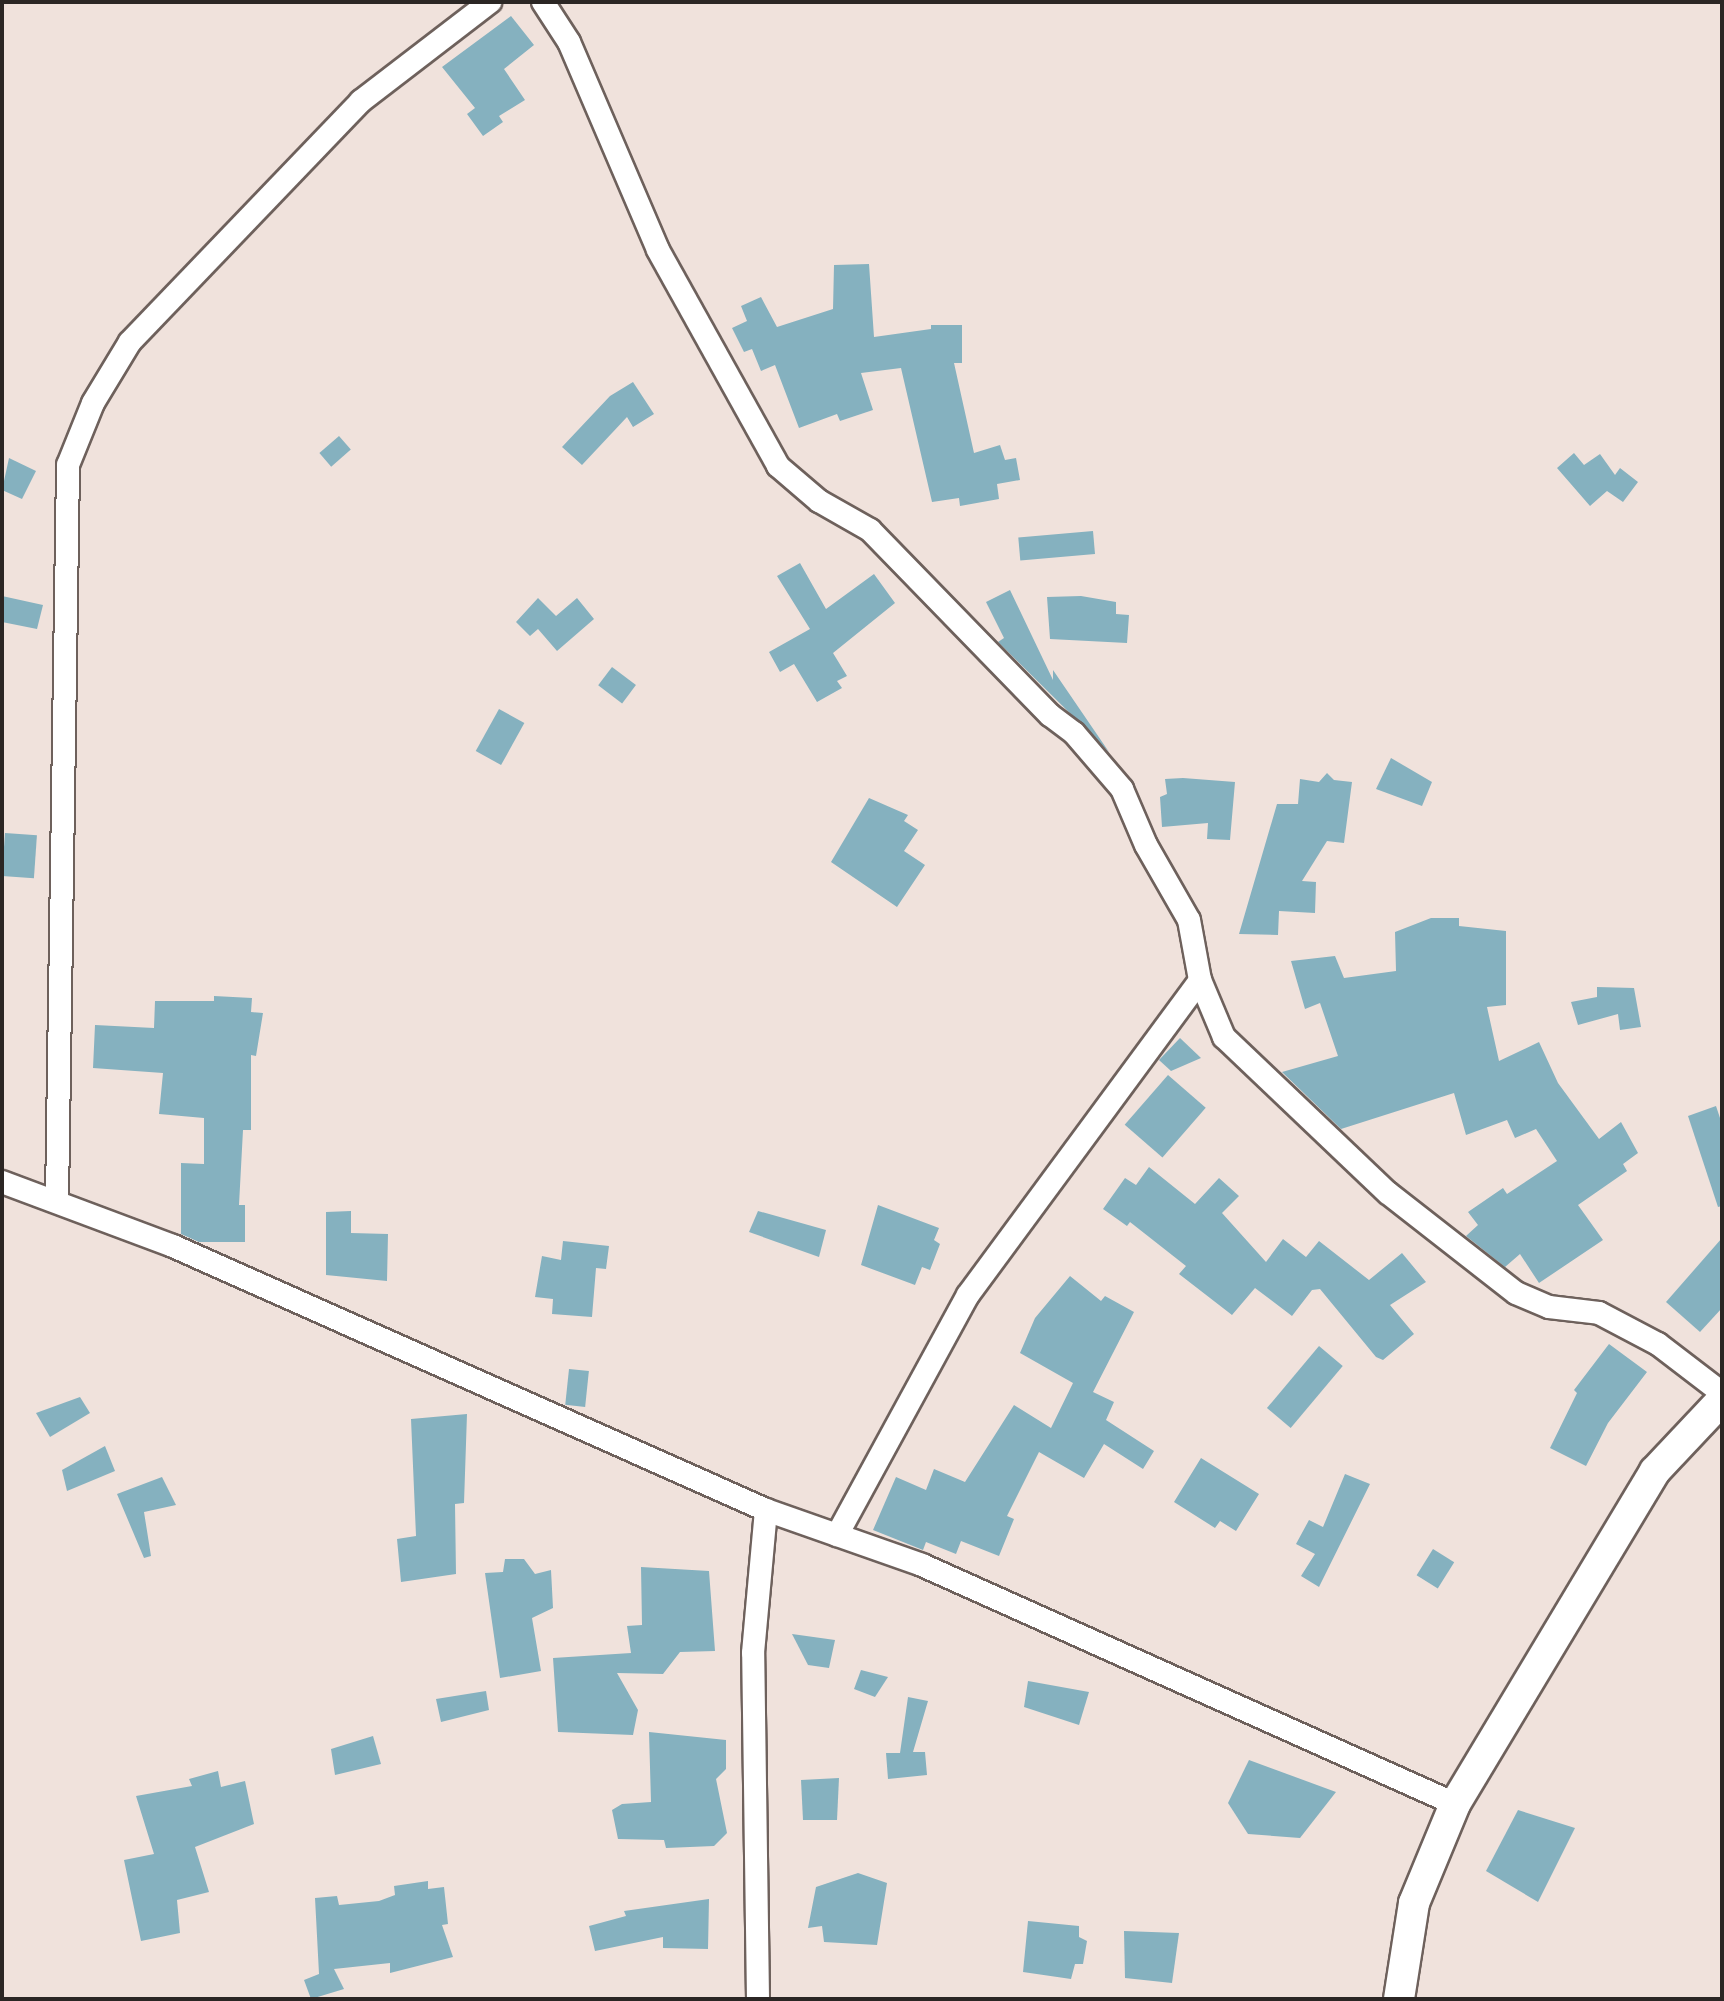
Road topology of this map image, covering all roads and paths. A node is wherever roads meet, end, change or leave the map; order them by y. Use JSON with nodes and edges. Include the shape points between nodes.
{"nodes":[{"id":1,"x":490,"y":2,"type":"edge"},
{"id":2,"x":543,"y":2,"type":"edge"},
{"id":3,"x":1200,"y":980,"type":"junction"},
{"id":4,"x":2,"y":1182,"type":"edge"},
{"id":5,"x":57,"y":1200,"type":"junction"},
{"id":6,"x":1722,"y":1393,"type":"edge"},
{"id":7,"x":1722,"y":1400,"type":"edge"},
{"id":8,"x":766,"y":1510,"type":"junction"},
{"id":9,"x":837,"y":1535,"type":"junction"},
{"id":10,"x":1455,"y":1804,"type":"junction"},
{"id":11,"x":758,"y":1999,"type":"edge"},
{"id":12,"x":1399,"y":1999,"type":"edge"}],
"edges":[{"from":1,"to":5,"type":"street","via":[[361,101],[130,342],[93,403],[68,465]]},
{"from":2,"to":3,"type":"street","via":[[569,42],[658,250],[778,466],[819,501],[870,530],[1050,715],[1074,733],[1122,789],[1146,845],[1189,920]]},
{"from":3,"to":6,"type":"street","via":[[1224,1037],[1400,1202],[1516,1293],[1549,1307],[1599,1313],[1658,1344]]},
{"from":3,"to":9,"type":"street","via":[[968,1295]]},
{"from":4,"to":5,"type":"street"},
{"from":5,"to":8,"type":"street","via":[[173,1246]]},
{"from":7,"to":10,"type":"main road","via":[[1655,1471]]},
{"from":8,"to":9,"type":"street"},
{"from":8,"to":11,"type":"street","via":[[753,1653]]},
{"from":9,"to":10,"type":"street","via":[[922,1565]]},
{"from":10,"to":12,"type":"main road","via":[[1414,1903]]}]}
